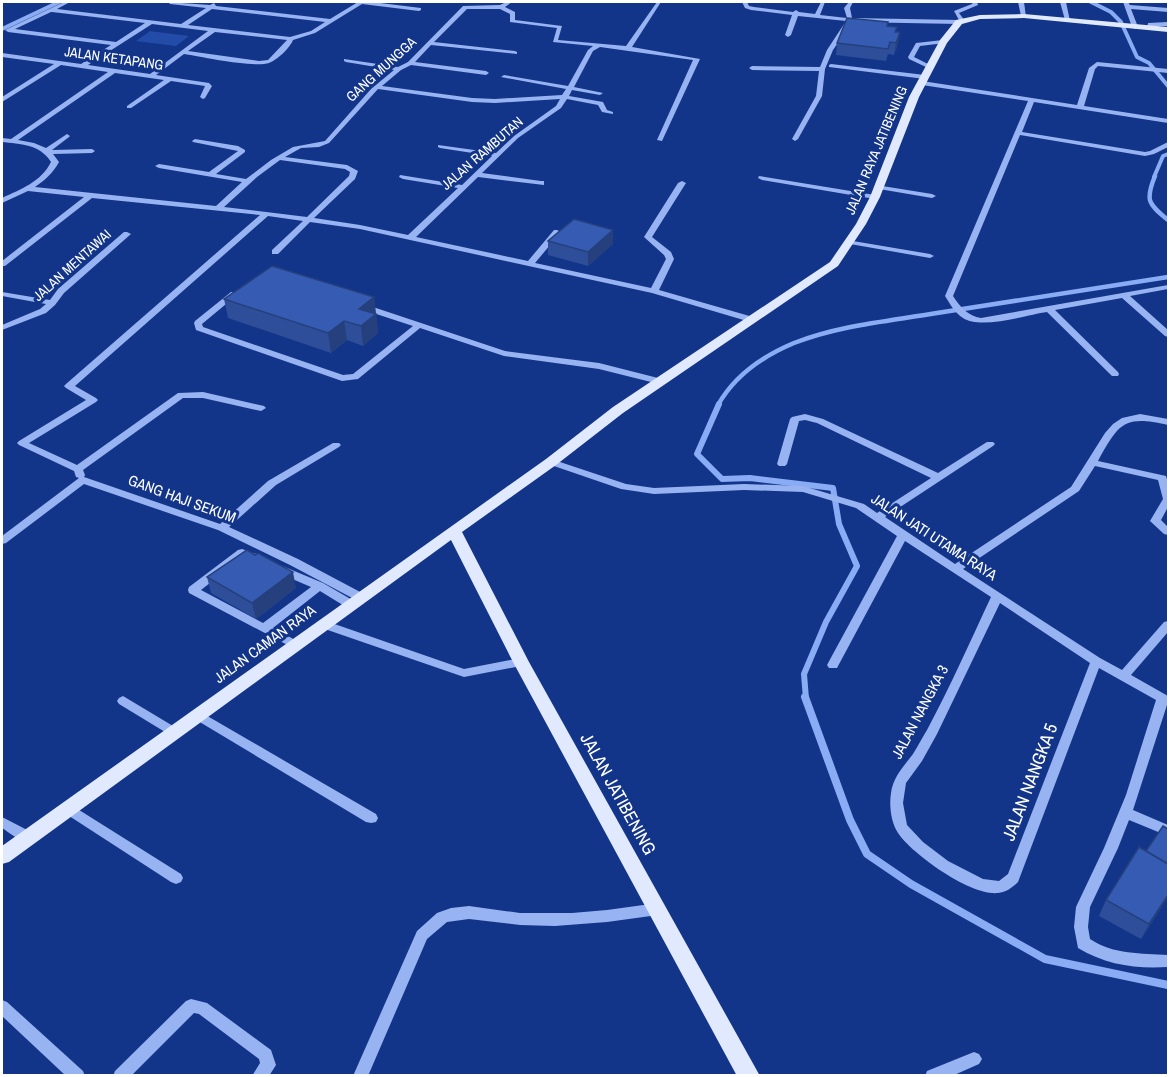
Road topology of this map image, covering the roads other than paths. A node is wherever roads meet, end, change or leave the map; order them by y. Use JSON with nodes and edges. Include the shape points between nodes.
{"nodes":[{"id":1,"x":67,"y":2,"type":"edge"},
{"id":2,"x":170,"y":2,"type":"edge"},
{"id":3,"x":219,"y":2,"type":"edge"},
{"id":4,"x":362,"y":2,"type":"edge"},
{"id":5,"x":509,"y":2,"type":"edge"},
{"id":6,"x":659,"y":2,"type":"edge"},
{"id":7,"x":746,"y":2,"type":"edge"},
{"id":8,"x":823,"y":2,"type":"edge"},
{"id":9,"x":851,"y":2,"type":"edge"},
{"id":10,"x":975,"y":2,"type":"edge"},
{"id":11,"x":1021,"y":2,"type":"edge"},
{"id":12,"x":1064,"y":2,"type":"edge"},
{"id":13,"x":1126,"y":4,"type":"edge"},
{"id":14,"x":212,"y":6,"type":"junction"},
{"id":15,"x":501,"y":7,"type":"junction"},
{"id":16,"x":419,"y":9,"type":"dead end"},
{"id":17,"x":52,"y":10,"type":"junction"},
{"id":18,"x":1168,"y":10,"type":"edge"},
{"id":19,"x":796,"y":12,"type":"junction"},
{"id":20,"x":818,"y":15,"type":"junction"},
{"id":21,"x":1024,"y":16,"type":"junction"},
{"id":22,"x":850,"y":20,"type":"junction"},
{"id":23,"x":1068,"y":20,"type":"junction"},
{"id":24,"x":331,"y":21,"type":"junction"},
{"id":25,"x":961,"y":21,"type":"junction"},
{"id":26,"x":151,"y":22,"type":"junction"},
{"id":27,"x":1168,"y":24,"type":"edge"},
{"id":28,"x":182,"y":26,"type":"junction"},
{"id":29,"x":1133,"y":26,"type":"junction"},
{"id":30,"x":1150,"y":28,"type":"junction"},
{"id":31,"x":213,"y":30,"type":"junction"},
{"id":32,"x":1168,"y":30,"type":"edge"},
{"id":33,"x":5,"y":32,"type":"edge"},
{"id":34,"x":788,"y":35,"type":"dead end"},
{"id":35,"x":290,"y":39,"type":"junction"},
{"id":36,"x":944,"y":42,"type":"junction"},
{"id":37,"x":428,"y":43,"type":"junction"},
{"id":38,"x":118,"y":44,"type":"junction"},
{"id":39,"x":598,"y":46,"type":"junction"},
{"id":40,"x":628,"y":48,"type":"junction"},
{"id":41,"x":183,"y":52,"type":"junction"},
{"id":42,"x":514,"y":53,"type":"dead end"},
{"id":43,"x":3,"y":56,"type":"edge"},
{"id":44,"x":346,"y":60,"type":"dead end"},
{"id":45,"x":60,"y":63,"type":"junction"},
{"id":46,"x":410,"y":63,"type":"junction"},
{"id":47,"x":83,"y":66,"type":"junction"},
{"id":48,"x":831,"y":66,"type":"dead end"},
{"id":49,"x":752,"y":68,"type":"dead end"},
{"id":50,"x":399,"y":69,"type":"junction"},
{"id":51,"x":822,"y":69,"type":"junction"},
{"id":52,"x":115,"y":70,"type":"junction"},
{"id":53,"x":1167,"y":71,"type":"edge"},
{"id":54,"x":486,"y":73,"type":"dead end"},
{"id":55,"x":152,"y":75,"type":"junction"},
{"id":56,"x":925,"y":76,"type":"junction"},
{"id":57,"x":504,"y":77,"type":"dead end"},
{"id":58,"x":171,"y":78,"type":"junction"},
{"id":59,"x":376,"y":87,"type":"junction"},
{"id":60,"x":570,"y":87,"type":"junction"},
{"id":61,"x":600,"y":93,"type":"dead end"},
{"id":62,"x":204,"y":97,"type":"dead end"},
{"id":63,"x":565,"y":98,"type":"junction"},
{"id":64,"x":2,"y":100,"type":"edge"},
{"id":65,"x":1032,"y":100,"type":"junction"},
{"id":66,"x":129,"y":107,"type":"dead end"},
{"id":67,"x":1080,"y":107,"type":"junction"},
{"id":68,"x":611,"y":113,"type":"dead end"},
{"id":69,"x":1168,"y":121,"type":"edge"},
{"id":70,"x":1018,"y":133,"type":"junction"},
{"id":71,"x":67,"y":136,"type":"dead end"},
{"id":72,"x":795,"y":139,"type":"dead end"},
{"id":73,"x":2,"y":140,"type":"edge"},
{"id":74,"x":660,"y":140,"type":"dead end"},
{"id":75,"x":12,"y":141,"type":"junction"},
{"id":76,"x":195,"y":141,"type":"dead end"},
{"id":77,"x":1168,"y":144,"type":"edge"},
{"id":78,"x":440,"y":146,"type":"dead end"},
{"id":79,"x":48,"y":151,"type":"junction"},
{"id":80,"x":92,"y":151,"type":"dead end"},
{"id":81,"x":497,"y":155,"type":"junction"},
{"id":82,"x":279,"y":158,"type":"junction"},
{"id":83,"x":159,"y":166,"type":"dead end"},
{"id":84,"x":210,"y":175,"type":"junction"},
{"id":85,"x":478,"y":175,"type":"junction"},
{"id":86,"x":403,"y":177,"type":"dead end"},
{"id":87,"x":762,"y":178,"type":"dead end"},
{"id":88,"x":246,"y":182,"type":"junction"},
{"id":89,"x":541,"y":183,"type":"dead end"},
{"id":90,"x":681,"y":183,"type":"dead end"},
{"id":91,"x":462,"y":186,"type":"junction"},
{"id":92,"x":29,"y":189,"type":"junction"},
{"id":93,"x":877,"y":192,"type":"junction"},
{"id":94,"x":91,"y":195,"type":"junction"},
{"id":95,"x":932,"y":196,"type":"dead end"},
{"id":96,"x":2,"y":201,"type":"edge"},
{"id":97,"x":218,"y":209,"type":"junction"},
{"id":98,"x":266,"y":213,"type":"junction"},
{"id":99,"x":309,"y":219,"type":"junction"},
{"id":100,"x":557,"y":232,"type":"edge"},
{"id":101,"x":127,"y":234,"type":"dead end"},
{"id":102,"x":409,"y":238,"type":"junction"},
{"id":103,"x":850,"y":242,"type":"junction"},
{"id":104,"x":275,"y":252,"type":"dead end"},
{"id":105,"x":930,"y":256,"type":"dead end"},
{"id":106,"x":2,"y":264,"type":"edge"},
{"id":107,"x":529,"y":265,"type":"junction"},
{"id":108,"x":1168,"y":287,"type":"edge"},
{"id":109,"x":240,"y":289,"type":"edge"},
{"id":110,"x":654,"y":291,"type":"junction"},
{"id":111,"x":2,"y":294,"type":"edge"},
{"id":112,"x":1125,"y":296,"type":"junction"},
{"id":113,"x":52,"y":303,"type":"junction"},
{"id":114,"x":351,"y":303,"type":"edge"},
{"id":115,"x":1050,"y":310,"type":"junction"},
{"id":116,"x":750,"y":319,"type":"junction"},
{"id":117,"x":419,"y":325,"type":"junction"},
{"id":118,"x":2,"y":328,"type":"edge"},
{"id":119,"x":1168,"y":334,"type":"edge"},
{"id":120,"x":1115,"y":374,"type":"dead end"},
{"id":121,"x":659,"y":381,"type":"junction"},
{"id":122,"x":261,"y":408,"type":"dead end"},
{"id":123,"x":1168,"y":422,"type":"edge"},
{"id":124,"x":990,"y":444,"type":"dead end"},
{"id":125,"x":336,"y":445,"type":"dead end"},
{"id":126,"x":551,"y":462,"type":"junction"},
{"id":127,"x":1093,"y":463,"type":"junction"},
{"id":128,"x":782,"y":464,"type":"dead end"},
{"id":129,"x":78,"y":469,"type":"junction"},
{"id":130,"x":940,"y":478,"type":"junction"},
{"id":131,"x":83,"y":480,"type":"junction"},
{"id":132,"x":878,"y":517,"type":"junction"},
{"id":133,"x":222,"y":528,"type":"junction"},
{"id":134,"x":454,"y":532,"type":"junction"},
{"id":135,"x":1168,"y":532,"type":"edge"},
{"id":136,"x":903,"y":535,"type":"junction"},
{"id":137,"x":2,"y":541,"type":"edge"},
{"id":138,"x":955,"y":570,"type":"junction"},
{"id":139,"x":319,"y":586,"type":"junction"},
{"id":140,"x":997,"y":597,"type":"junction"},
{"id":141,"x":355,"y":600,"type":"junction"},
{"id":142,"x":323,"y":624,"type":"junction"},
{"id":143,"x":1168,"y":625,"type":"edge"},
{"id":144,"x":266,"y":627,"type":"junction"},
{"id":145,"x":295,"y":645,"type":"junction"},
{"id":146,"x":1096,"y":661,"type":"junction"},
{"id":147,"x":521,"y":663,"type":"junction"},
{"id":148,"x":833,"y":665,"type":"dead end"},
{"id":149,"x":1123,"y":676,"type":"junction"},
{"id":150,"x":1166,"y":699,"type":"edge"},
{"id":151,"x":123,"y":701,"type":"dead end"},
{"id":152,"x":197,"y":716,"type":"junction"},
{"id":153,"x":174,"y":732,"type":"junction"},
{"id":154,"x":68,"y":808,"type":"junction"},
{"id":155,"x":1125,"y":812,"type":"junction"},
{"id":156,"x":371,"y":818,"type":"dead end"},
{"id":157,"x":2,"y":822,"type":"edge"},
{"id":158,"x":1168,"y":831,"type":"edge"},
{"id":159,"x":28,"y":837,"type":"junction"},
{"id":160,"x":2,"y":856,"type":"edge"},
{"id":161,"x":176,"y":878,"type":"dead end"},
{"id":162,"x":975,"y":883,"type":"joint"},
{"id":163,"x":658,"y":909,"type":"junction"},
{"id":164,"x":1168,"y":961,"type":"edge"},
{"id":165,"x":2,"y":1007,"type":"edge"},
{"id":166,"x":974,"y":1059,"type":"dead end"},
{"id":167,"x":78,"y":1076,"type":"edge"},
{"id":168,"x":120,"y":1076,"type":"edge"},
{"id":169,"x":260,"y":1076,"type":"edge"},
{"id":170,"x":360,"y":1076,"type":"edge"},
{"id":171,"x":749,"y":1076,"type":"edge"},
{"id":172,"x":932,"y":1076,"type":"edge"}],
"edges":[{"from":1,"to":17,"type":"street"},
{"from":2,"to":14,"type":"street"},
{"from":3,"to":14,"type":"street"},
{"from":4,"to":16,"type":"street"},
{"from":4,"to":24,"type":"street"},
{"from":5,"to":15,"type":"street"},
{"from":6,"to":40,"type":"street"},
{"from":7,"to":19,"type":"street","via":[[753,9]]},
{"from":8,"to":20,"type":"street"},
{"from":9,"to":22,"type":"street","via":[[847,8]]},
{"from":10,"to":25,"type":"street","via":[[973,7],[956,12]]},
{"from":11,"to":21,"type":"street"},
{"from":12,"to":23,"type":"street"},
{"from":13,"to":18,"type":"street"},
{"from":13,"to":29,"type":"street"},
{"from":14,"to":24,"type":"street"},
{"from":14,"to":28,"type":"street"},
{"from":15,"to":37,"type":"street","name":"GANG MUNGGA","via":[[465,7]]},
{"from":15,"to":39,"type":"street","via":[[514,14],[512,21],[560,27],[555,42]]},
{"from":17,"to":26,"type":"street"},
{"from":17,"to":33,"type":"street"},
{"from":19,"to":20,"type":"street"},
{"from":19,"to":34,"type":"street"},
{"from":20,"to":22,"type":"street"},
{"from":21,"to":23,"type":"main road"},
{"from":21,"to":25,"type":"main road"},
{"from":22,"to":25,"type":"street"},
{"from":22,"to":51,"type":"street"},
{"from":23,"to":29,"type":"main road"},
{"from":24,"to":35,"type":"street","via":[[314,32]]},
{"from":25,"to":36,"type":"main road","name":"JALAN RAYA JATIBENING"},
{"from":26,"to":28,"type":"street"},
{"from":26,"to":38,"type":"street"},
{"from":27,"to":30,"type":"street","via":[[1150,24]]},
{"from":28,"to":31,"type":"street"},
{"from":29,"to":30,"type":"main road"},
{"from":30,"to":32,"type":"main road"},
{"from":31,"to":35,"type":"street"},
{"from":31,"to":41,"type":"street"},
{"from":33,"to":38,"type":"street"},
{"from":35,"to":41,"type":"street","via":[[290,44],[263,63]]},
{"from":36,"to":56,"type":"main road","name":"JALAN RAYA JATIBENING"},
{"from":36,"to":56,"type":"street","via":[[921,43],[914,51],[912,59]]},
{"from":37,"to":42,"type":"street"},
{"from":37,"to":46,"type":"street","name":"GANG MUNGGA"},
{"from":38,"to":47,"type":"street"},
{"from":39,"to":40,"type":"street"},
{"from":39,"to":60,"type":"street","name":"JALAN RAMBUTAN","via":[[591,50]]},
{"from":40,"to":74,"type":"street","via":[[697,59]]},
{"from":41,"to":55,"type":"street"},
{"from":43,"to":45,"type":"street","name":"JALAN KETAPANG"},
{"from":44,"to":50,"type":"street"},
{"from":45,"to":47,"type":"street","name":"JALAN KETAPANG"},
{"from":45,"to":64,"type":"street"},
{"from":46,"to":50,"type":"street","name":"GANG MUNGGA"},
{"from":46,"to":54,"type":"street"},
{"from":47,"to":52,"type":"street","name":"JALAN KETAPANG"},
{"from":48,"to":56,"type":"street"},
{"from":49,"to":51,"type":"street"},
{"from":50,"to":59,"type":"street","name":"GANG MUNGGA"},
{"from":51,"to":72,"type":"street","via":[[819,96]]},
{"from":52,"to":55,"type":"street","name":"JALAN KETAPANG"},
{"from":52,"to":75,"type":"street"},
{"from":53,"to":67,"type":"street","via":[[1098,64],[1092,68]]},
{"from":55,"to":58,"type":"street","name":"JALAN KETAPANG"},
{"from":56,"to":65,"type":"street"},
{"from":56,"to":93,"type":"main road","name":"JALAN RAYA JATIBENING"},
{"from":57,"to":60,"type":"street"},
{"from":58,"to":62,"type":"street","name":"JALAN KETAPANG","via":[[207,84]]},
{"from":58,"to":66,"type":"street"},
{"from":59,"to":63,"type":"street","via":[[495,101]]},
{"from":59,"to":82,"type":"street","name":"GANG MUNGGA","via":[[327,142],[299,146]]},
{"from":60,"to":61,"type":"street"},
{"from":60,"to":63,"type":"street","name":"JALAN RAMBUTAN"},
{"from":63,"to":68,"type":"street","via":[[601,103],[604,111]]},
{"from":63,"to":81,"type":"street","name":"JALAN RAMBUTAN","via":[[559,107]]},
{"from":65,"to":67,"type":"street"},
{"from":65,"to":70,"type":"street"},
{"from":67,"to":69,"type":"street"},
{"from":70,"to":77,"type":"street","via":[[1145,154]]},
{"from":70,"to":115,"type":"street","via":[[949,296],[967,318],[981,321]]},
{"from":71,"to":79,"type":"street"},
{"from":73,"to":75,"type":"street"},
{"from":75,"to":79,"type":"street"},
{"from":76,"to":84,"type":"street","via":[[243,151]]},
{"from":78,"to":81,"type":"street"},
{"from":79,"to":80,"type":"street"},
{"from":79,"to":92,"type":"street","via":[[54,166]]},
{"from":81,"to":85,"type":"street","name":"JALAN RAMBUTAN"},
{"from":82,"to":88,"type":"street","name":"GANG MUNGGA"},
{"from":82,"to":99,"type":"street","via":[[354,171]]},
{"from":83,"to":84,"type":"street"},
{"from":84,"to":88,"type":"street"},
{"from":85,"to":89,"type":"street"},
{"from":85,"to":91,"type":"street","name":"JALAN RAMBUTAN"},
{"from":86,"to":91,"type":"street"},
{"from":87,"to":93,"type":"street"},
{"from":88,"to":97,"type":"street","name":"GANG MUNGGA"},
{"from":90,"to":110,"type":"street","via":[[648,237],[670,260]]},
{"from":91,"to":102,"type":"street","name":"JALAN RAMBUTAN"},
{"from":92,"to":94,"type":"street"},
{"from":92,"to":96,"type":"street"},
{"from":93,"to":95,"type":"street"},
{"from":93,"to":103,"type":"main road","name":"JALAN RAYA JATIBENING"},
{"from":94,"to":97,"type":"street"},
{"from":94,"to":106,"type":"street"},
{"from":97,"to":98,"type":"street"},
{"from":98,"to":99,"type":"street"},
{"from":98,"to":129,"type":"street","via":[[69,386],[93,400],[22,443]]},
{"from":99,"to":102,"type":"street"},
{"from":99,"to":104,"type":"street"},
{"from":100,"to":107,"type":"street"},
{"from":101,"to":113,"type":"street","name":"JALAN MENTAWAI"},
{"from":102,"to":107,"type":"street"},
{"from":103,"to":105,"type":"street"},
{"from":103,"to":116,"type":"main road","name":"JALAN RAYA JATIBENING","via":[[820,275]]},
{"from":107,"to":110,"type":"street"},
{"from":108,"to":112,"type":"street"},
{"from":109,"to":117,"type":"street","via":[[198,323],[199,328],[342,378],[355,377]]},
{"from":110,"to":116,"type":"street"},
{"from":111,"to":113,"type":"street"},
{"from":112,"to":115,"type":"street"},
{"from":112,"to":119,"type":"street"},
{"from":113,"to":118,"type":"street","name":"JALAN MENTAWAI","via":[[27,319]]},
{"from":114,"to":117,"type":"street"},
{"from":115,"to":120,"type":"street"},
{"from":116,"to":121,"type":"main road","name":"JALAN RAYA JATIBENING"},
{"from":117,"to":121,"type":"street","via":[[504,352],[599,366]]},
{"from":121,"to":126,"type":"main road","name":"JALAN RAYA JATIBENING"},
{"from":122,"to":129,"type":"street","via":[[203,395],[181,395]]},
{"from":123,"to":127,"type":"street","via":[[1136,417],[1124,420],[1097,452]]},
{"from":124,"to":130,"type":"street"},
{"from":125,"to":133,"type":"street","via":[[272,483]]},
{"from":126,"to":132,"type":"street","name":"JALAN JATI UTAMA RAYA","via":[[625,487],[654,491],[803,489],[860,506]]},
{"from":126,"to":134,"type":"main road","name":"JALAN CAMAN RAYA"},
{"from":127,"to":135,"type":"street","via":[[1162,478],[1168,499],[1155,521]]},
{"from":127,"to":138,"type":"street","via":[[1075,489]]},
{"from":128,"to":130,"type":"street","via":[[795,419],[805,417]]},
{"from":129,"to":131,"type":"street"},
{"from":130,"to":132,"type":"street"},
{"from":131,"to":133,"type":"street","name":"GANG HAJI SEKUM"},
{"from":131,"to":137,"type":"street"},
{"from":132,"to":136,"type":"street","name":"JALAN JATI UTAMA RAYA"},
{"from":133,"to":141,"type":"street","name":"GANG HAJI SEKUM","via":[[294,562]]},
{"from":134,"to":141,"type":"main road","name":"JALAN CAMAN RAYA"},
{"from":134,"to":147,"type":"main road","name":"JALAN JATIBENING"},
{"from":136,"to":138,"type":"street","name":"JALAN JATI UTAMA RAYA"},
{"from":136,"to":148,"type":"street"},
{"from":138,"to":140,"type":"street","name":"JALAN JATI UTAMA RAYA"},
{"from":139,"to":141,"type":"street"},
{"from":139,"to":144,"type":"street"},
{"from":139,"to":144,"type":"street","via":[[242,553],[193,590]]},
{"from":140,"to":146,"type":"street","name":"JALAN JATI UTAMA RAYA"},
{"from":140,"to":162,"type":"street","name":"JALAN NANGKA 3","via":[[920,754],[897,790],[900,823],[907,834],[930,855]]},
{"from":141,"to":142,"type":"main road","name":"JALAN CAMAN RAYA"},
{"from":142,"to":145,"type":"main road","name":"JALAN CAMAN RAYA"},
{"from":142,"to":147,"type":"street","via":[[464,673]]},
{"from":143,"to":149,"type":"street"},
{"from":144,"to":145,"type":"street"},
{"from":145,"to":152,"type":"main road","name":"JALAN CAMAN RAYA"},
{"from":146,"to":149,"type":"street","name":"JALAN JATI UTAMA RAYA"},
{"from":146,"to":162,"type":"street","name":"JALAN NANGKA 5","via":[[1012,878],[1006,885],[992,887]]},
{"from":147,"to":163,"type":"main road","name":"JALAN JATIBENING"},
{"from":149,"to":150,"type":"street","name":"JALAN JATI UTAMA RAYA"},
{"from":150,"to":155,"type":"street"},
{"from":151,"to":153,"type":"street"},
{"from":152,"to":153,"type":"main road","name":"JALAN CAMAN RAYA"},
{"from":152,"to":156,"type":"street"},
{"from":153,"to":154,"type":"main road","name":"JALAN CAMAN RAYA"},
{"from":154,"to":159,"type":"main road","name":"JALAN CAMAN RAYA"},
{"from":154,"to":161,"type":"street"},
{"from":155,"to":158,"type":"street"},
{"from":155,"to":164,"type":"street","via":[[1083,907],[1083,943],[1095,952],[1114,957]]},
{"from":157,"to":159,"type":"street"},
{"from":159,"to":160,"type":"main road","name":"JALAN CAMAN RAYA"},
{"from":163,"to":170,"type":"street","via":[[614,916],[518,919],[481,912],[439,918],[422,935]]},
{"from":163,"to":171,"type":"main road","name":"JALAN JATIBENING"},
{"from":165,"to":167,"type":"street"},
{"from":166,"to":172,"type":"street"},
{"from":168,"to":169,"type":"street","via":[[191,1006],[202,1008],[266,1056],[268,1065]]}]}
